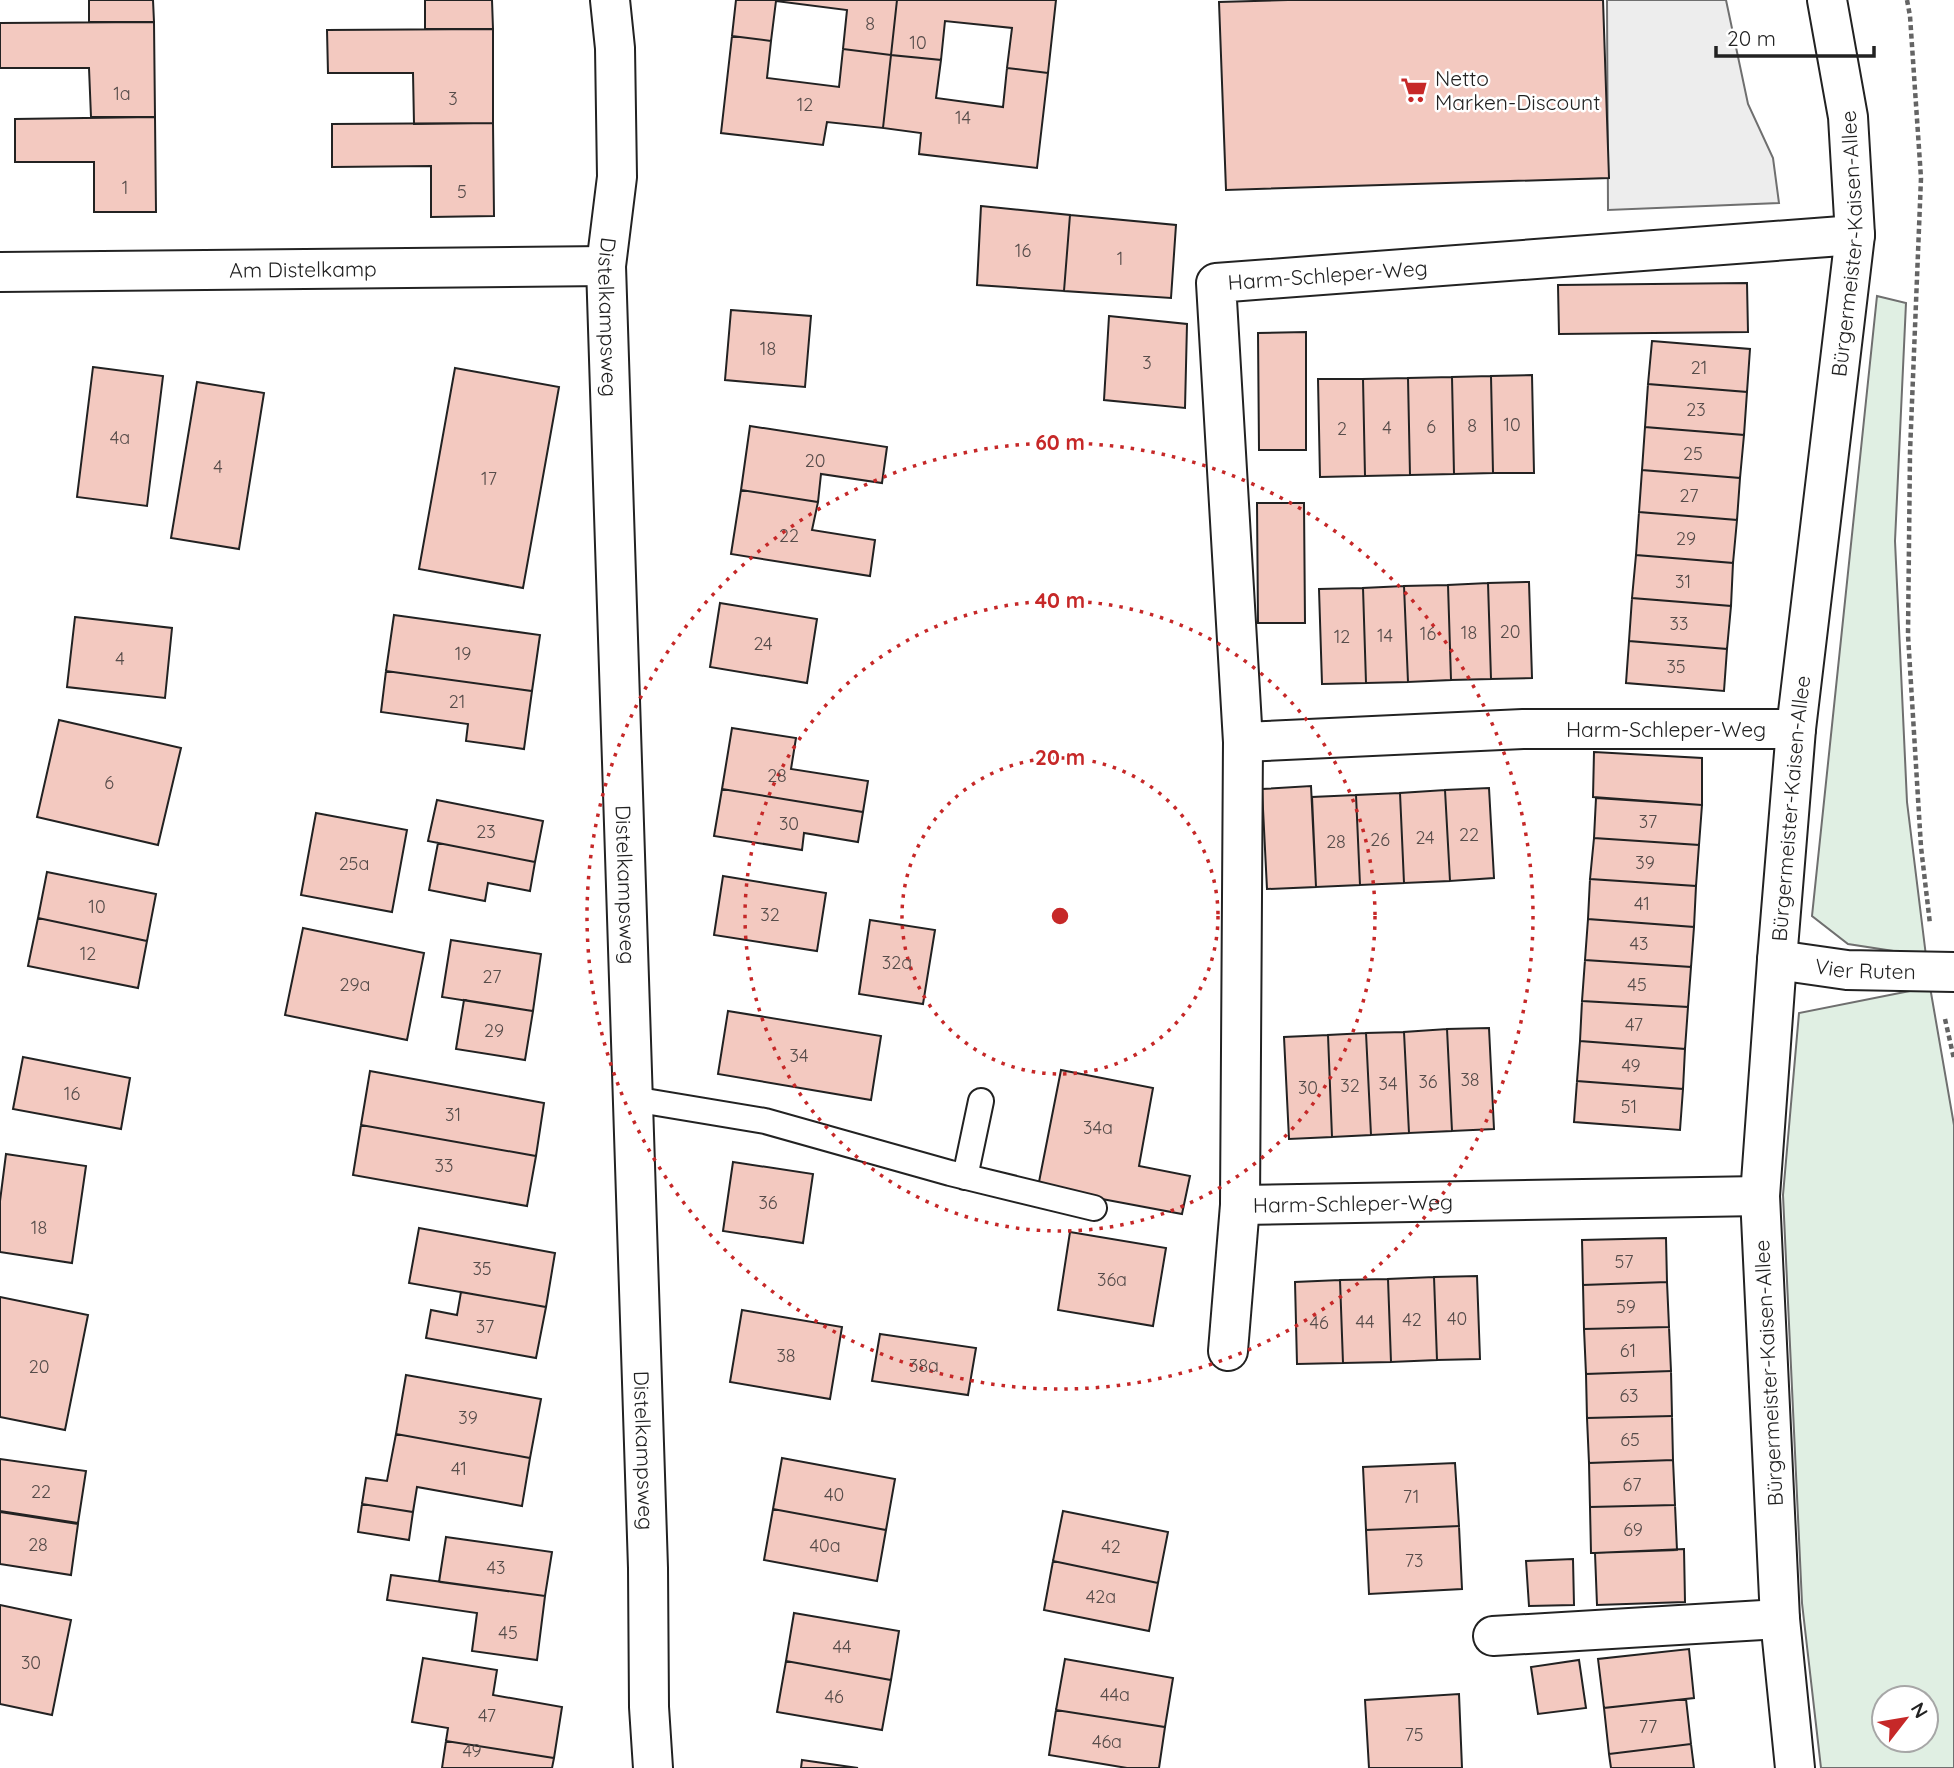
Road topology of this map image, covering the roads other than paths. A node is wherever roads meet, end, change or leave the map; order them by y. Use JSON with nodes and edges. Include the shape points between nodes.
{"nodes":[{"id":1,"x":610,"y":0,"type":"edge"},
{"id":2,"x":1827,"y":0,"type":"edge"},
{"id":3,"x":1855,"y":235,"type":"junction"},
{"id":4,"x":606,"y":266,"type":"junction"},
{"id":5,"x":0,"y":272,"type":"edge"},
{"id":6,"x":1796,"y":729,"type":"junction"},
{"id":7,"x":1242,"y":742,"type":"junction"},
{"id":8,"x":1777,"y":960,"type":"junction"},
{"id":9,"x":1945,"y":972,"type":"edge"},
{"id":10,"x":633,"y":1099,"type":"junction"},
{"id":11,"x":981,"y":1101,"type":"dead end"},
{"id":12,"x":965,"y":1177,"type":"junction"},
{"id":13,"x":1760,"y":1196,"type":"junction"},
{"id":14,"x":1240,"y":1205,"type":"junction"},
{"id":15,"x":1094,"y":1208,"type":"dead end"},
{"id":16,"x":1228,"y":1351,"type":"dead end"},
{"id":17,"x":1780,"y":1619,"type":"junction"},
{"id":18,"x":1493,"y":1636,"type":"dead end"},
{"id":19,"x":653,"y":1768,"type":"edge"},
{"id":20,"x":1795,"y":1768,"type":"edge"}],
"edges":[{"from":1,"to":4,"type":"street","name":"Distelkampsweg","via":[[617,177]]},
{"from":2,"to":3,"type":"street","name":"Bürgermeister-Kaisen-Allee","via":[[1848,117]]},
{"from":3,"to":6,"type":"street","name":"Bürgermeister-Kaisen-Allee"},
{"from":3,"to":7,"type":"street","name":"Harm-Schleper-Weg","via":[[1216,283]]},
{"from":4,"to":5,"type":"street","name":"Am Distelkamp"},
{"from":4,"to":10,"type":"street","name":"Distelkampsweg"},
{"from":6,"to":7,"type":"street","name":"Harm-Schleper-Weg","via":[[1523,729]]},
{"from":6,"to":8,"type":"street","name":"Bürgermeister-Kaisen-Allee"},
{"from":7,"to":14,"type":"street","name":"Harm-Schleper-Weg"},
{"from":8,"to":9,"type":"street","name":"Vier Ruten","via":[[1847,971]]},
{"from":8,"to":13,"type":"street","name":"Bürgermeister-Kaisen-Allee"},
{"from":10,"to":12,"type":"lane","via":[[765,1121]]},
{"from":10,"to":19,"type":"street","name":"Distelkampsweg"},
{"from":11,"to":12,"type":"lane"},
{"from":12,"to":15,"type":"lane"},
{"from":13,"to":14,"type":"street","name":"Harm-Schleper-Weg"},
{"from":13,"to":17,"type":"street","name":"Bürgermeister-Kaisen-Allee"},
{"from":14,"to":16,"type":"street","name":"Harm-Schleper-Weg"},
{"from":17,"to":18,"type":"street"},
{"from":17,"to":20,"type":"street","name":"Bürgermeister-Kaisen-Allee"}]}
